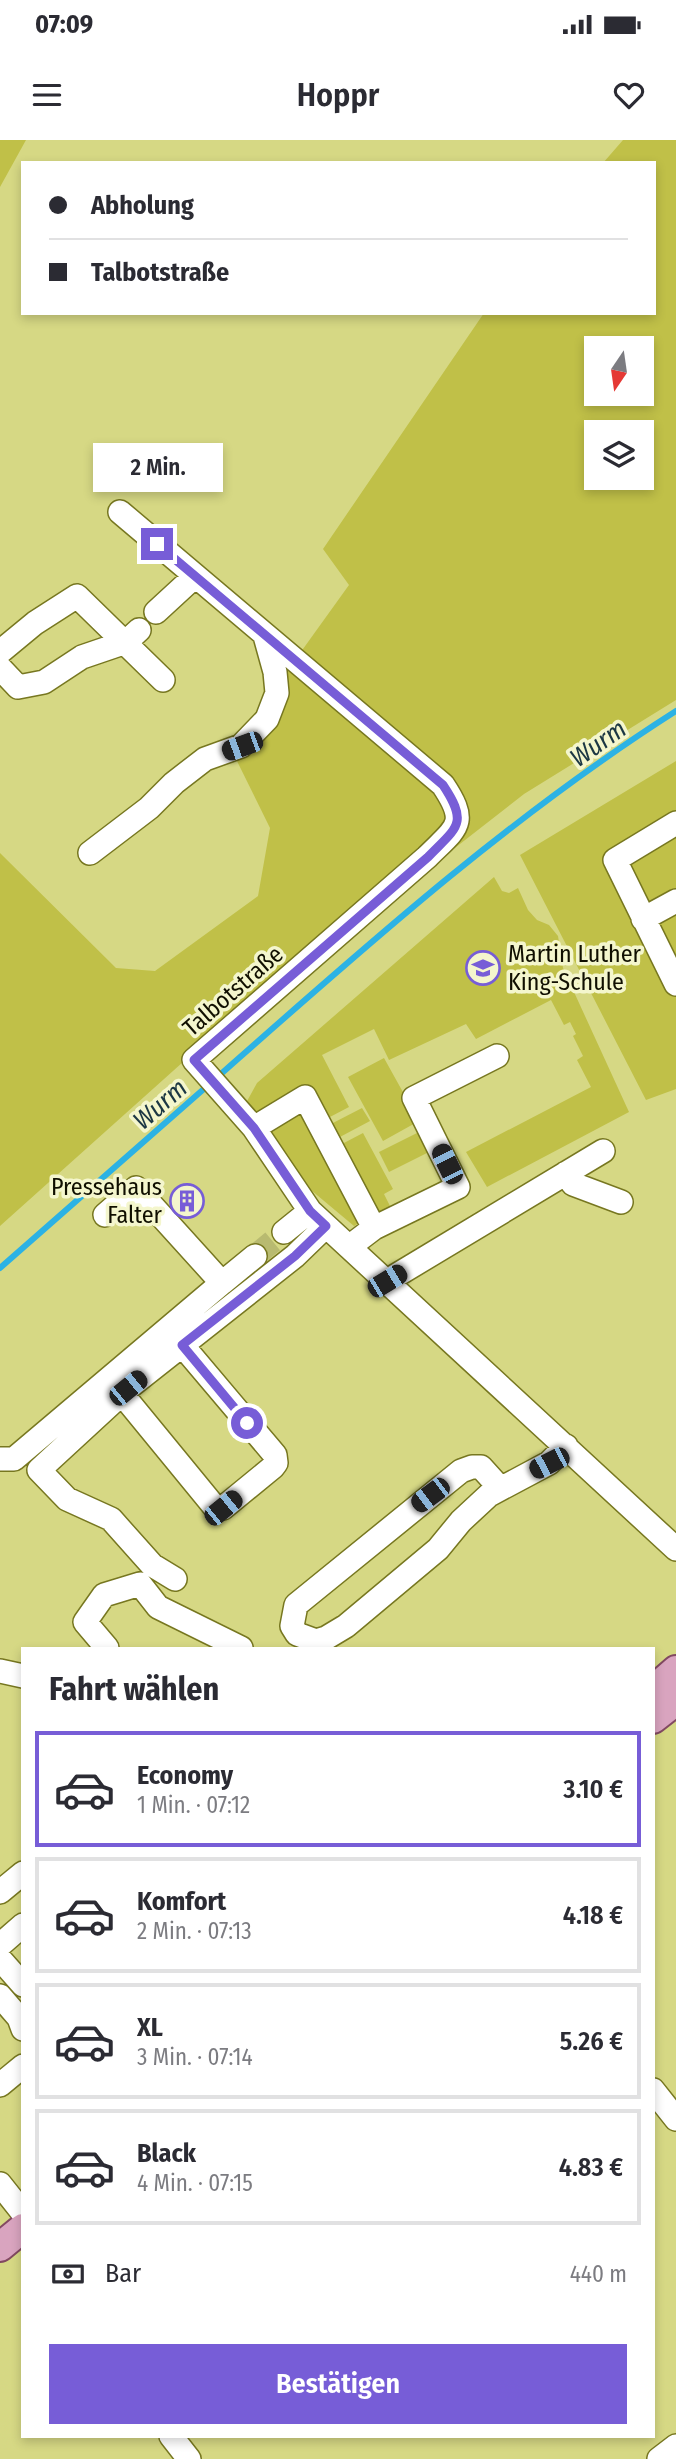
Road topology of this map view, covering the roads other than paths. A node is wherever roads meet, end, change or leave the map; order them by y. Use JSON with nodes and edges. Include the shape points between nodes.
{"nodes":[{"id":1,"x":120,"y":512,"type":"dead end"},
{"id":2,"x":194,"y":577,"type":"junction"},
{"id":3,"x":156,"y":612,"type":"dead end"},
{"id":4,"x":132,"y":636,"type":"junction"},
{"id":5,"x":265,"y":636,"type":"junction"},
{"id":6,"x":0,"y":652,"type":"edge"},
{"id":7,"x":0,"y":668,"type":"edge"},
{"id":8,"x":163,"y":680,"type":"dead end"},
{"id":9,"x":676,"y":823,"type":"edge"},
{"id":10,"x":90,"y":853,"type":"dead end"},
{"id":11,"x":676,"y":901,"type":"edge"},
{"id":12,"x":643,"y":919,"type":"junction"},
{"id":13,"x":676,"y":984,"type":"edge"},
{"id":14,"x":498,"y":1056,"type":"dead end"},
{"id":15,"x":259,"y":1134,"type":"junction"},
{"id":16,"x":603,"y":1151,"type":"dead end"},
{"id":17,"x":566,"y":1173,"type":"junction"},
{"id":18,"x":621,"y":1202,"type":"dead end"},
{"id":19,"x":105,"y":1215,"type":"dead end"},
{"id":20,"x":318,"y":1218,"type":"junction"},
{"id":21,"x":374,"y":1228,"type":"junction"},
{"id":22,"x":284,"y":1232,"type":"tunnel mouth"},
{"id":23,"x":349,"y":1247,"type":"junction"},
{"id":24,"x":255,"y":1256,"type":"tunnel mouth"},
{"id":25,"x":387,"y":1281,"type":"junction"},
{"id":26,"x":222,"y":1283,"type":"junction"},
{"id":27,"x":182,"y":1345,"type":"junction"},
{"id":28,"x":122,"y":1394,"type":"junction"},
{"id":29,"x":566,"y":1446,"type":"junction"},
{"id":30,"x":0,"y":1459,"type":"edge"},
{"id":31,"x":500,"y":1488,"type":"junction"},
{"id":32,"x":676,"y":1549,"type":"edge"},
{"id":33,"x":175,"y":1579,"type":"dead end"},
{"id":34,"x":106,"y":1647,"type":"edge"},
{"id":35,"x":239,"y":1647,"type":"edge"},
{"id":36,"x":676,"y":1670,"type":"edge"},
{"id":37,"x":0,"y":1671,"type":"edge"},
{"id":38,"x":21,"y":1676,"type":"edge"},
{"id":39,"x":655,"y":1688,"type":"edge"},
{"id":40,"x":676,"y":1701,"type":"edge"},
{"id":41,"x":655,"y":1717,"type":"edge"},
{"id":42,"x":21,"y":1875,"type":"edge"},
{"id":43,"x":0,"y":1892,"type":"edge"},
{"id":44,"x":21,"y":1927,"type":"edge"},
{"id":45,"x":0,"y":1945,"type":"edge"},
{"id":46,"x":0,"y":1959,"type":"edge"},
{"id":47,"x":21,"y":1983,"type":"edge"},
{"id":48,"x":0,"y":1996,"type":"edge"},
{"id":49,"x":21,"y":2024,"type":"edge"},
{"id":50,"x":21,"y":2068,"type":"edge"},
{"id":51,"x":0,"y":2085,"type":"edge"},
{"id":52,"x":655,"y":2093,"type":"edge"},
{"id":53,"x":676,"y":2119,"type":"edge"},
{"id":54,"x":0,"y":2184,"type":"edge"},
{"id":55,"x":21,"y":2210,"type":"edge"},
{"id":56,"x":174,"y":2438,"type":"edge"},
{"id":57,"x":676,"y":2446,"type":"edge"},
{"id":58,"x":189,"y":2459,"type":"edge"},
{"id":59,"x":659,"y":2459,"type":"edge"}],
"edges":[{"from":1,"to":2,"type":"street","name":"Talbotstraße"},
{"from":2,"to":3,"type":"street"},
{"from":2,"to":5,"type":"street","name":"Talbotstraße"},
{"from":4,"to":6,"type":"street","via":[[77,596]]},
{"from":4,"to":7,"type":"street","via":[[82,657],[44,682],[18,687]]},
{"from":4,"to":8,"type":"street"},
{"from":5,"to":10,"type":"street","via":[[277,693],[267,719],[242,746],[205,760]]},
{"from":5,"to":15,"type":"street","name":"Talbotstraße","via":[[443,785],[458,811],[456,825],[428,857],[194,1060]]},
{"from":9,"to":12,"type":"street","via":[[615,860]]},
{"from":11,"to":12,"type":"street"},
{"from":12,"to":13,"type":"street"},
{"from":14,"to":21,"type":"street","via":[[414,1098],[458,1187]]},
{"from":15,"to":20,"type":"street","name":"Talbotstraße"},
{"from":15,"to":21,"type":"street","via":[[305,1097]]},
{"from":16,"to":17,"type":"street"},
{"from":17,"to":18,"type":"street","via":[[573,1184]]},
{"from":17,"to":25,"type":"street"},
{"from":19,"to":26,"type":"street","via":[[136,1188]]},
{"from":20,"to":22,"type":"street"},
{"from":20,"to":23,"type":"street","name":"Talbotstraße"},
{"from":20,"to":27,"type":"street","via":[[295,1256]]},
{"from":21,"to":23,"type":"street"},
{"from":23,"to":25,"type":"street","name":"Talbotstraße"},
{"from":24,"to":26,"type":"street"},
{"from":25,"to":29,"type":"street","name":"Talbotstraße"},
{"from":26,"to":30,"type":"street","via":[[13,1459]]},
{"from":27,"to":28,"type":"street"},
{"from":27,"to":28,"type":"street","via":[[275,1455],[276,1463],[255,1482],[219,1509]]},
{"from":28,"to":33,"type":"street","via":[[39,1470],[67,1499],[111,1519],[152,1565]]},
{"from":29,"to":31,"type":"street","via":[[549,1463]]},
{"from":29,"to":32,"type":"street","name":"Talbotstraße"},
{"from":31,"to":31,"type":"street","via":[[461,1521],[438,1549],[346,1626],[316,1641],[298,1634],[292,1626],[296,1605],[461,1471],[481,1467]]},
{"from":34,"to":35,"type":"street","via":[[85,1622],[104,1595],[140,1584],[158,1607]]},
{"from":36,"to":39,"type":"main road"},
{"from":37,"to":38,"type":"street"},
{"from":40,"to":41,"type":"main road"},
{"from":42,"to":43,"type":"street"},
{"from":44,"to":45,"type":"street"},
{"from":46,"to":47,"type":"street"},
{"from":48,"to":49,"type":"street"},
{"from":50,"to":51,"type":"street"},
{"from":52,"to":53,"type":"street"},
{"from":54,"to":55,"type":"street"},
{"from":56,"to":58,"type":"street"},
{"from":57,"to":59,"type":"street"}]}
